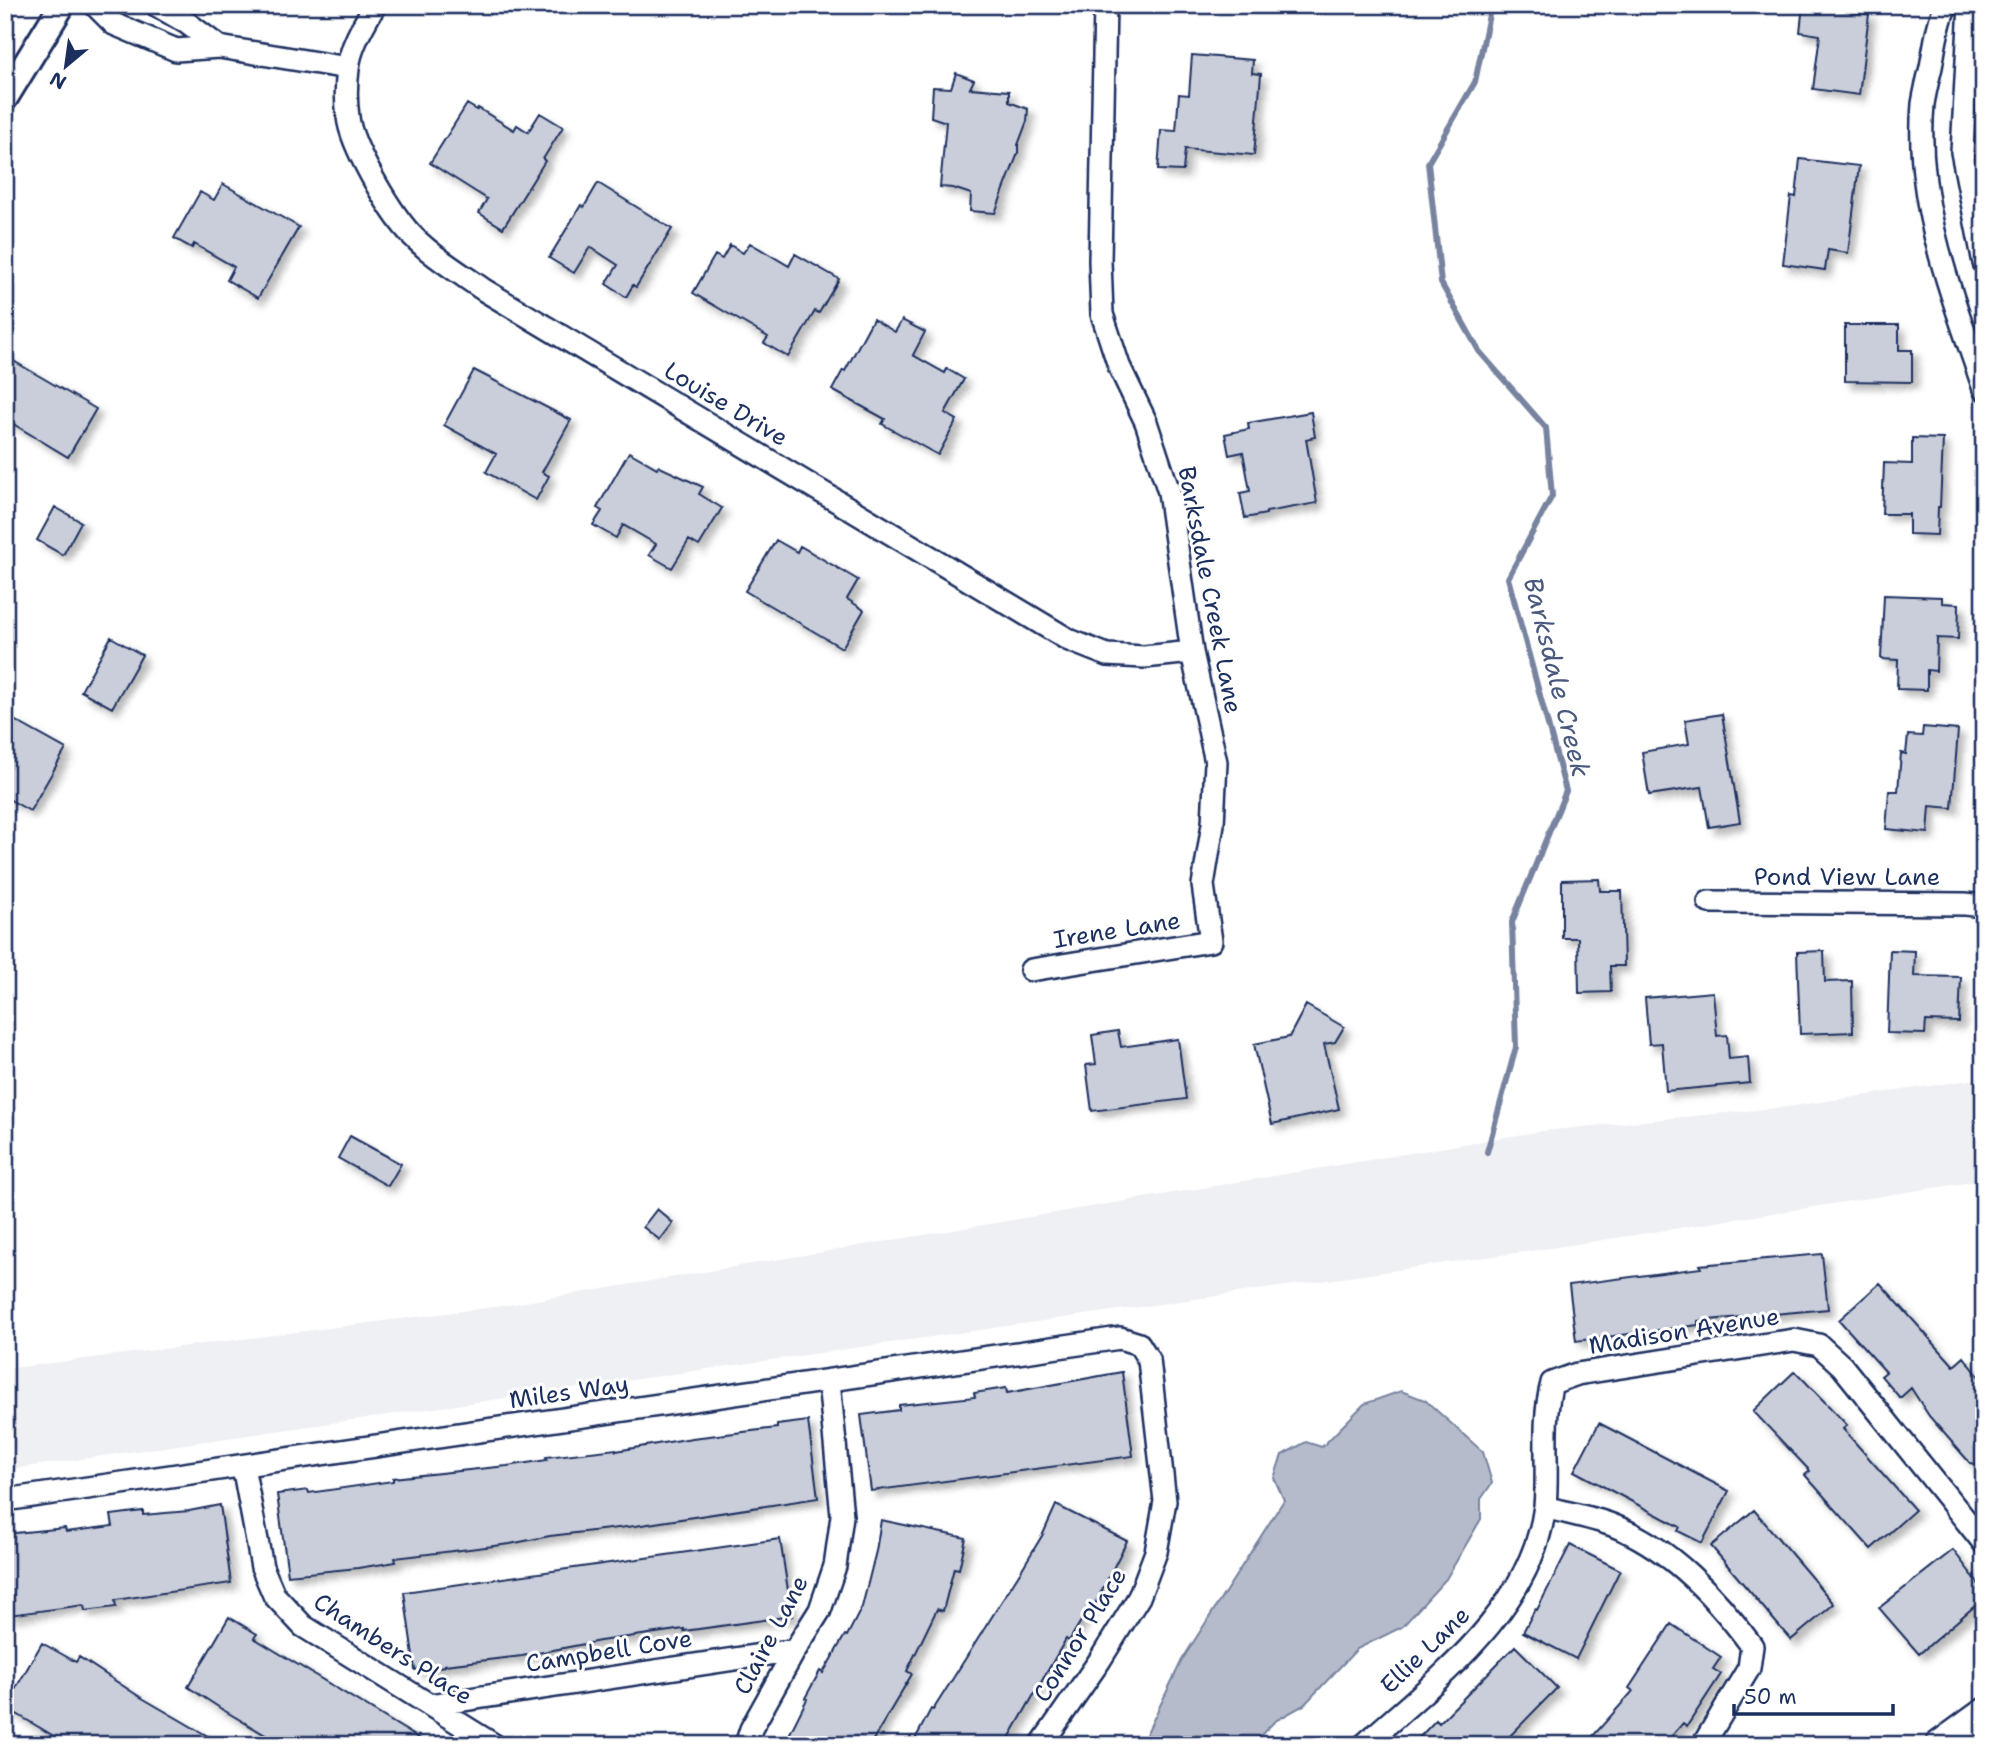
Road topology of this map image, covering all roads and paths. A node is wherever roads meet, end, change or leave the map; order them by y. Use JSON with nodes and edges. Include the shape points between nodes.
{"nodes":[{"id":1,"x":62,"y":5,"type":"edge"},
{"id":2,"x":95,"y":5,"type":"edge"},
{"id":3,"x":156,"y":5,"type":"edge"},
{"id":4,"x":375,"y":5,"type":"edge"},
{"id":5,"x":1105,"y":5,"type":"edge"},
{"id":6,"x":1946,"y":5,"type":"edge"},
{"id":7,"x":1969,"y":5,"type":"edge"},
{"id":8,"x":219,"y":47,"type":"junction"},
{"id":9,"x":348,"y":68,"type":"junction"},
{"id":10,"x":5,"y":98,"type":"edge"},
{"id":11,"x":1984,"y":263,"type":"edge"},
{"id":12,"x":1984,"y":389,"type":"edge"},
{"id":13,"x":1192,"y":652,"type":"junction"},
{"id":14,"x":1709,"y":902,"type":"dead end"},
{"id":15,"x":1984,"y":906,"type":"edge"},
{"id":16,"x":1211,"y":941,"type":"joint"},
{"id":17,"x":1031,"y":970,"type":"dead end"},
{"id":18,"x":1139,"y":1343,"type":"joint"},
{"id":19,"x":829,"y":1381,"type":"junction"},
{"id":20,"x":1552,"y":1383,"type":"joint"},
{"id":21,"x":243,"y":1466,"type":"junction"},
{"id":22,"x":5,"y":1500,"type":"edge"},
{"id":23,"x":1545,"y":1507,"type":"junction"},
{"id":24,"x":1984,"y":1543,"type":"edge"},
{"id":25,"x":795,"y":1650,"type":"junction"},
{"id":26,"x":430,"y":1705,"type":"junction"},
{"id":27,"x":1984,"y":1713,"type":"edge"},
{"id":28,"x":494,"y":1745,"type":"edge"},
{"id":29,"x":746,"y":1745,"type":"edge"},
{"id":30,"x":1041,"y":1745,"type":"edge"},
{"id":31,"x":1364,"y":1745,"type":"edge"},
{"id":32,"x":1703,"y":1745,"type":"edge"},
{"id":33,"x":1940,"y":1745,"type":"edge"}],
"edges":[{"from":1,"to":10,"type":"street"},
{"from":2,"to":8,"type":"street","via":[[114,24],[176,50]]},
{"from":3,"to":8,"type":"street"},
{"from":4,"to":9,"type":"street","name":"Louise Drive"},
{"from":5,"to":13,"type":"street","name":"Barksdale Creek Lane","via":[[1102,314],[1169,492]]},
{"from":6,"to":12,"type":"street","via":[[1923,104],[1923,159],[1928,209],[1943,268]]},
{"from":7,"to":11,"type":"street","via":[[1962,152]]},
{"from":8,"to":9,"type":"street"},
{"from":9,"to":13,"type":"street","name":"Louise Drive","via":[[348,119],[386,199],[409,232],[484,290],[1069,640],[1107,655]]},
{"from":13,"to":16,"type":"street","name":"Barksdale Creek Lane","via":[[1216,762],[1213,824],[1203,885]]},
{"from":14,"to":15,"type":"street","name":"Pond View Lane"},
{"from":16,"to":17,"type":"street","name":"Irene Lane"},
{"from":18,"to":19,"type":"street","name":"Miles Way","via":[[1120,1338]]},
{"from":18,"to":30,"type":"street","name":"Connor Place","via":[[1149,1360],[1165,1501],[1156,1552],[1139,1597]]},
{"from":19,"to":21,"type":"street","name":"Miles Way"},
{"from":19,"to":25,"type":"street","name":"Claire Lane","via":[[842,1516],[835,1566],[820,1610]]},
{"from":20,"to":23,"type":"street","name":"Ellie Lane","via":[[1546,1404]]},
{"from":20,"to":24,"type":"street","name":"Madison Avenue","via":[[1577,1374],[1794,1340],[1819,1345],[1842,1366]]},
{"from":21,"to":22,"type":"street","name":"Miles Way"},
{"from":21,"to":26,"type":"street","name":"Chambers Place","via":[[262,1567],[274,1595],[303,1626]]},
{"from":23,"to":31,"type":"street","name":"Ellie Lane","via":[[1535,1546],[1510,1598],[1477,1642]]},
{"from":23,"to":32,"type":"street","via":[[1613,1526],[1678,1563],[1752,1646],[1749,1668]]},
{"from":25,"to":26,"type":"street","name":"Campbell Cove"},
{"from":25,"to":29,"type":"street","name":"Claire Lane"},
{"from":26,"to":28,"type":"street","name":"Chambers Place"},
{"from":27,"to":33,"type":"main road"}]}
